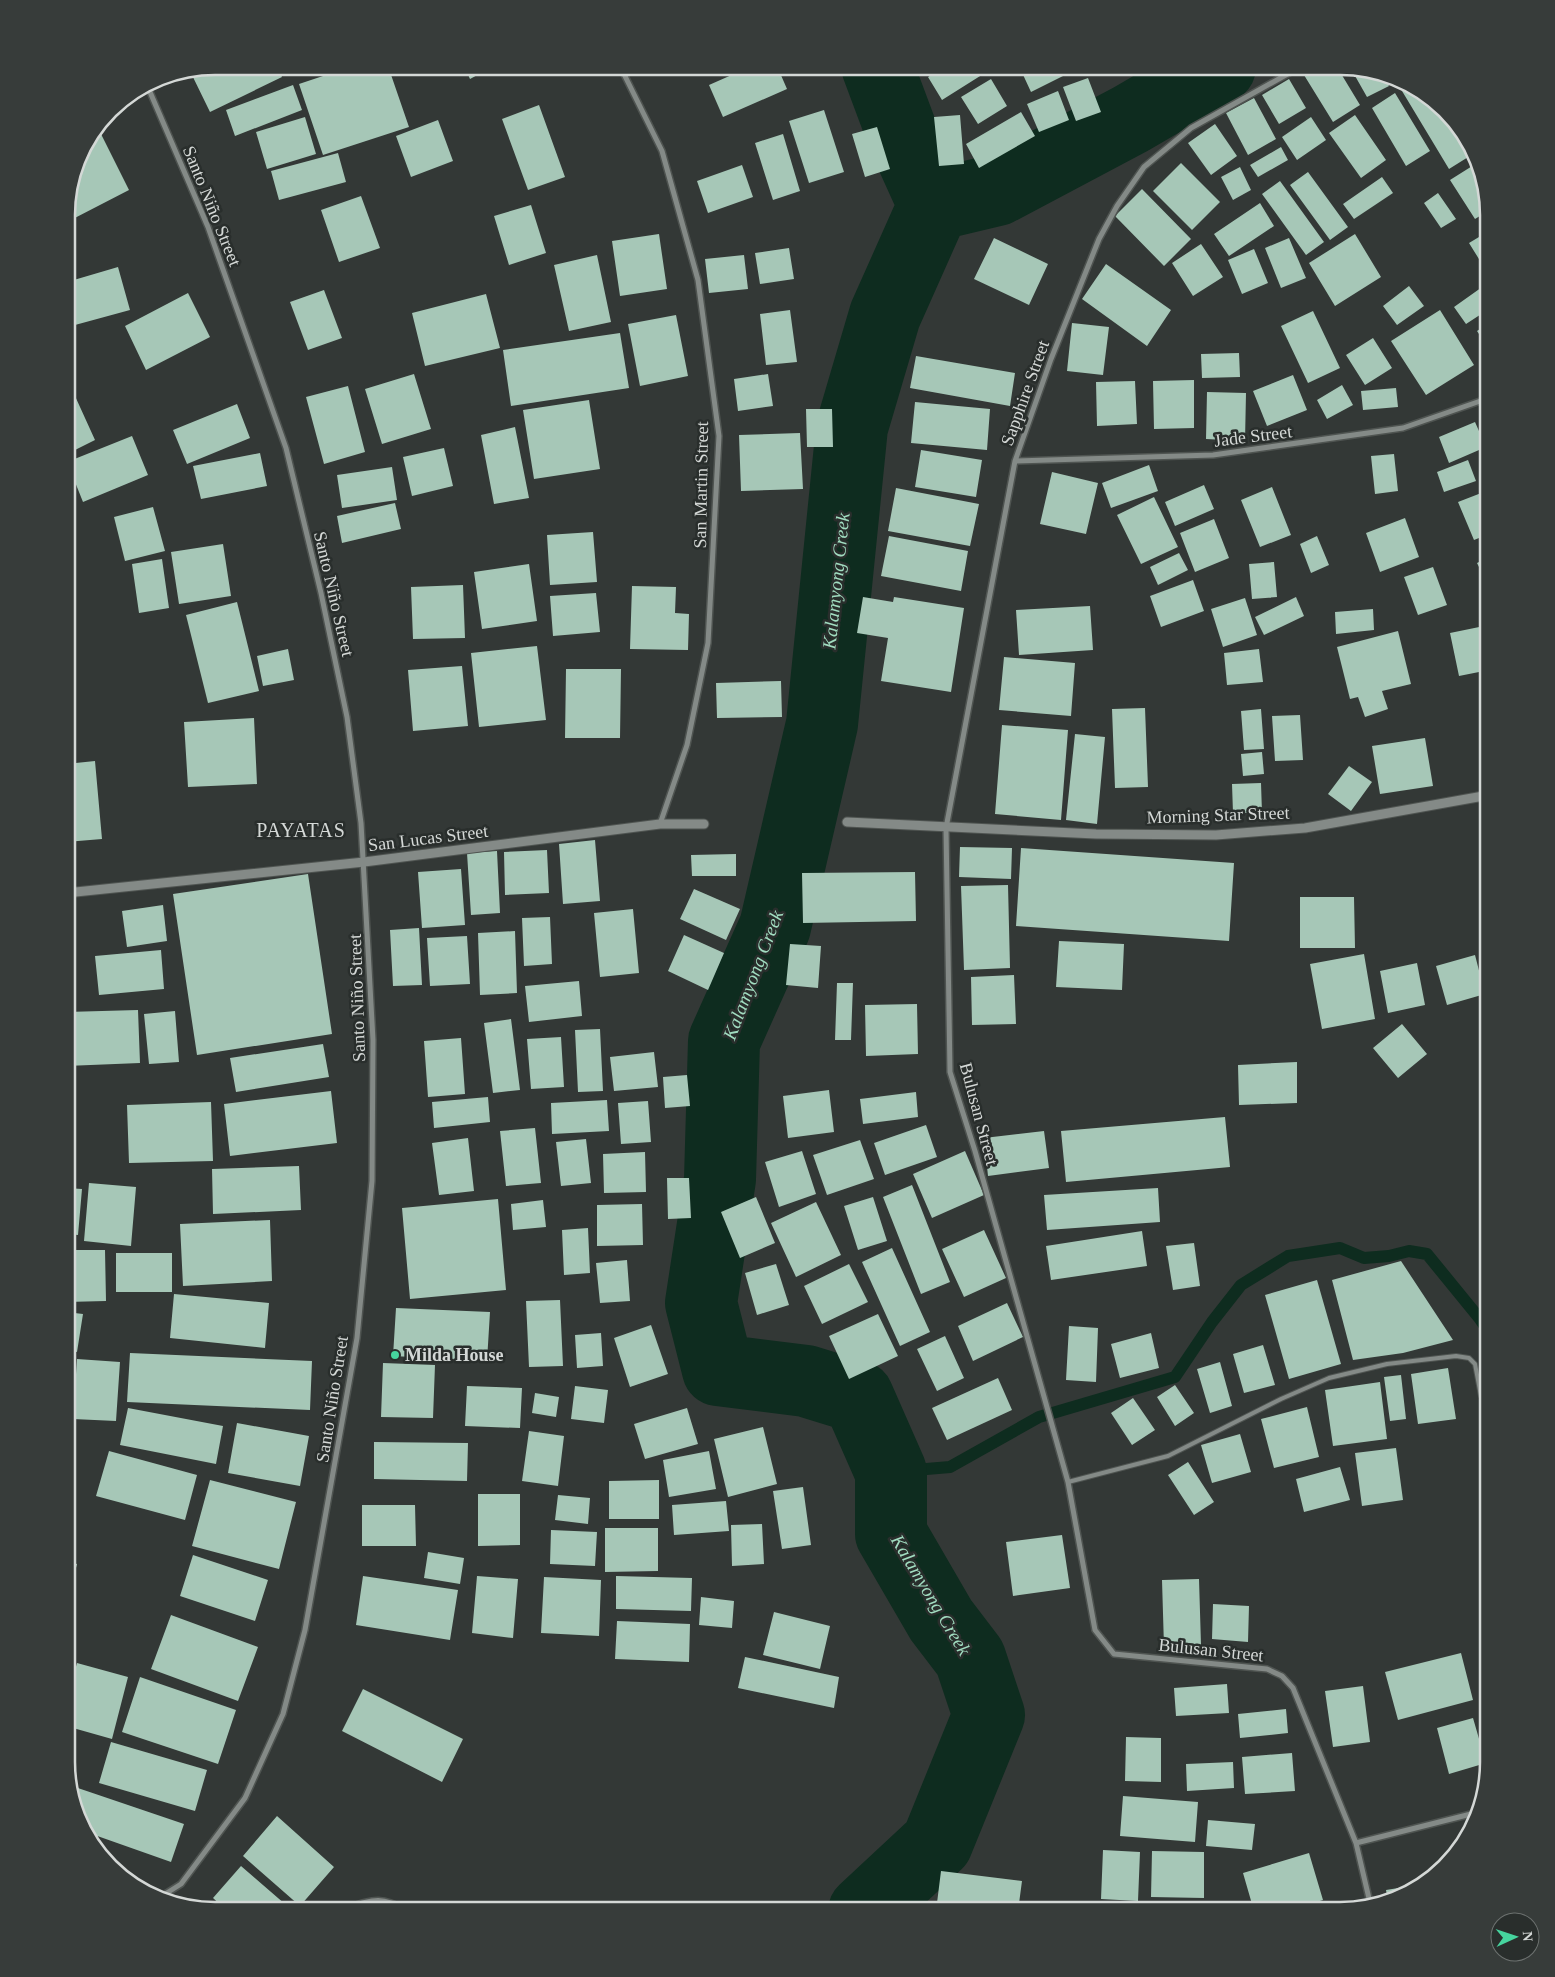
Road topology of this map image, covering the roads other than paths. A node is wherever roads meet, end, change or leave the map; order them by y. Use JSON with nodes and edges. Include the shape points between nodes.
{"nodes":[{"id":1,"x":624,"y":75,"type":"edge"},
{"id":2,"x":1284,"y":75,"type":"edge"},
{"id":3,"x":150,"y":91,"type":"edge"},
{"id":4,"x":1480,"y":401,"type":"edge"},
{"id":5,"x":1015,"y":461,"type":"junction"},
{"id":6,"x":1480,"y":797,"type":"edge"},
{"id":7,"x":848,"y":822,"type":"dead end"},
{"id":8,"x":660,"y":824,"type":"junction"},
{"id":9,"x":704,"y":824,"type":"dead end"},
{"id":10,"x":946,"y":828,"type":"junction"},
{"id":11,"x":364,"y":862,"type":"junction"},
{"id":12,"x":75,"y":892,"type":"edge"},
{"id":13,"x":1480,"y":1391,"type":"edge"},
{"id":14,"x":1068,"y":1482,"type":"junction"},
{"id":15,"x":1469,"y":1814,"type":"edge"},
{"id":16,"x":1356,"y":1843,"type":"junction"},
{"id":17,"x":167,"y":1893,"type":"edge"},
{"id":18,"x":1369,"y":1899,"type":"edge"},
{"id":19,"x":364,"y":1902,"type":"edge"},
{"id":20,"x":391,"y":1902,"type":"edge"}],
"edges":[{"from":1,"to":8,"type":"street","name":"San Martin Street","via":[[662,151],[698,280],[719,436],[708,643],[687,745]]},
{"from":2,"to":5,"type":"street","name":"Sapphire Street","via":[[1191,128],[1144,167],[1099,239]]},
{"from":3,"to":11,"type":"street","name":"Santo Niño Street","via":[[208,227],[286,448],[347,717]]},
{"from":4,"to":5,"type":"street","name":"Jade Street","via":[[1402,428],[1212,456]]},
{"from":5,"to":10,"type":"street","name":"Sapphire Street"},
{"from":6,"to":10,"type":"street","name":"Morning Star Street","via":[[1305,828],[1216,834],[1096,834]]},
{"from":7,"to":10,"type":"street"},
{"from":8,"to":9,"type":"street","name":"San Lucas Street"},
{"from":8,"to":11,"type":"street","name":"San Lucas Street"},
{"from":10,"to":14,"type":"street","name":"Bulusan Street","via":[[950,1072]]},
{"from":11,"to":12,"type":"street","name":"San Lucas Street"},
{"from":11,"to":17,"type":"street","name":"Santo Niño Street","via":[[374,1040],[372,1181],[357,1338],[305,1630],[283,1714],[244,1798],[181,1884]]},
{"from":13,"to":14,"type":"lane","via":[[1475,1364],[1469,1358],[1456,1356],[1387,1364],[1329,1378],[1168,1456]]},
{"from":14,"to":16,"type":"street","name":"Bulusan Street","via":[[1095,1630],[1104,1643],[1114,1654],[1267,1669],[1282,1676],[1292,1688]]},
{"from":15,"to":16,"type":"street"},
{"from":16,"to":18,"type":"street","name":"Bulusan Street"},
{"from":19,"to":20,"type":"street"}]}
